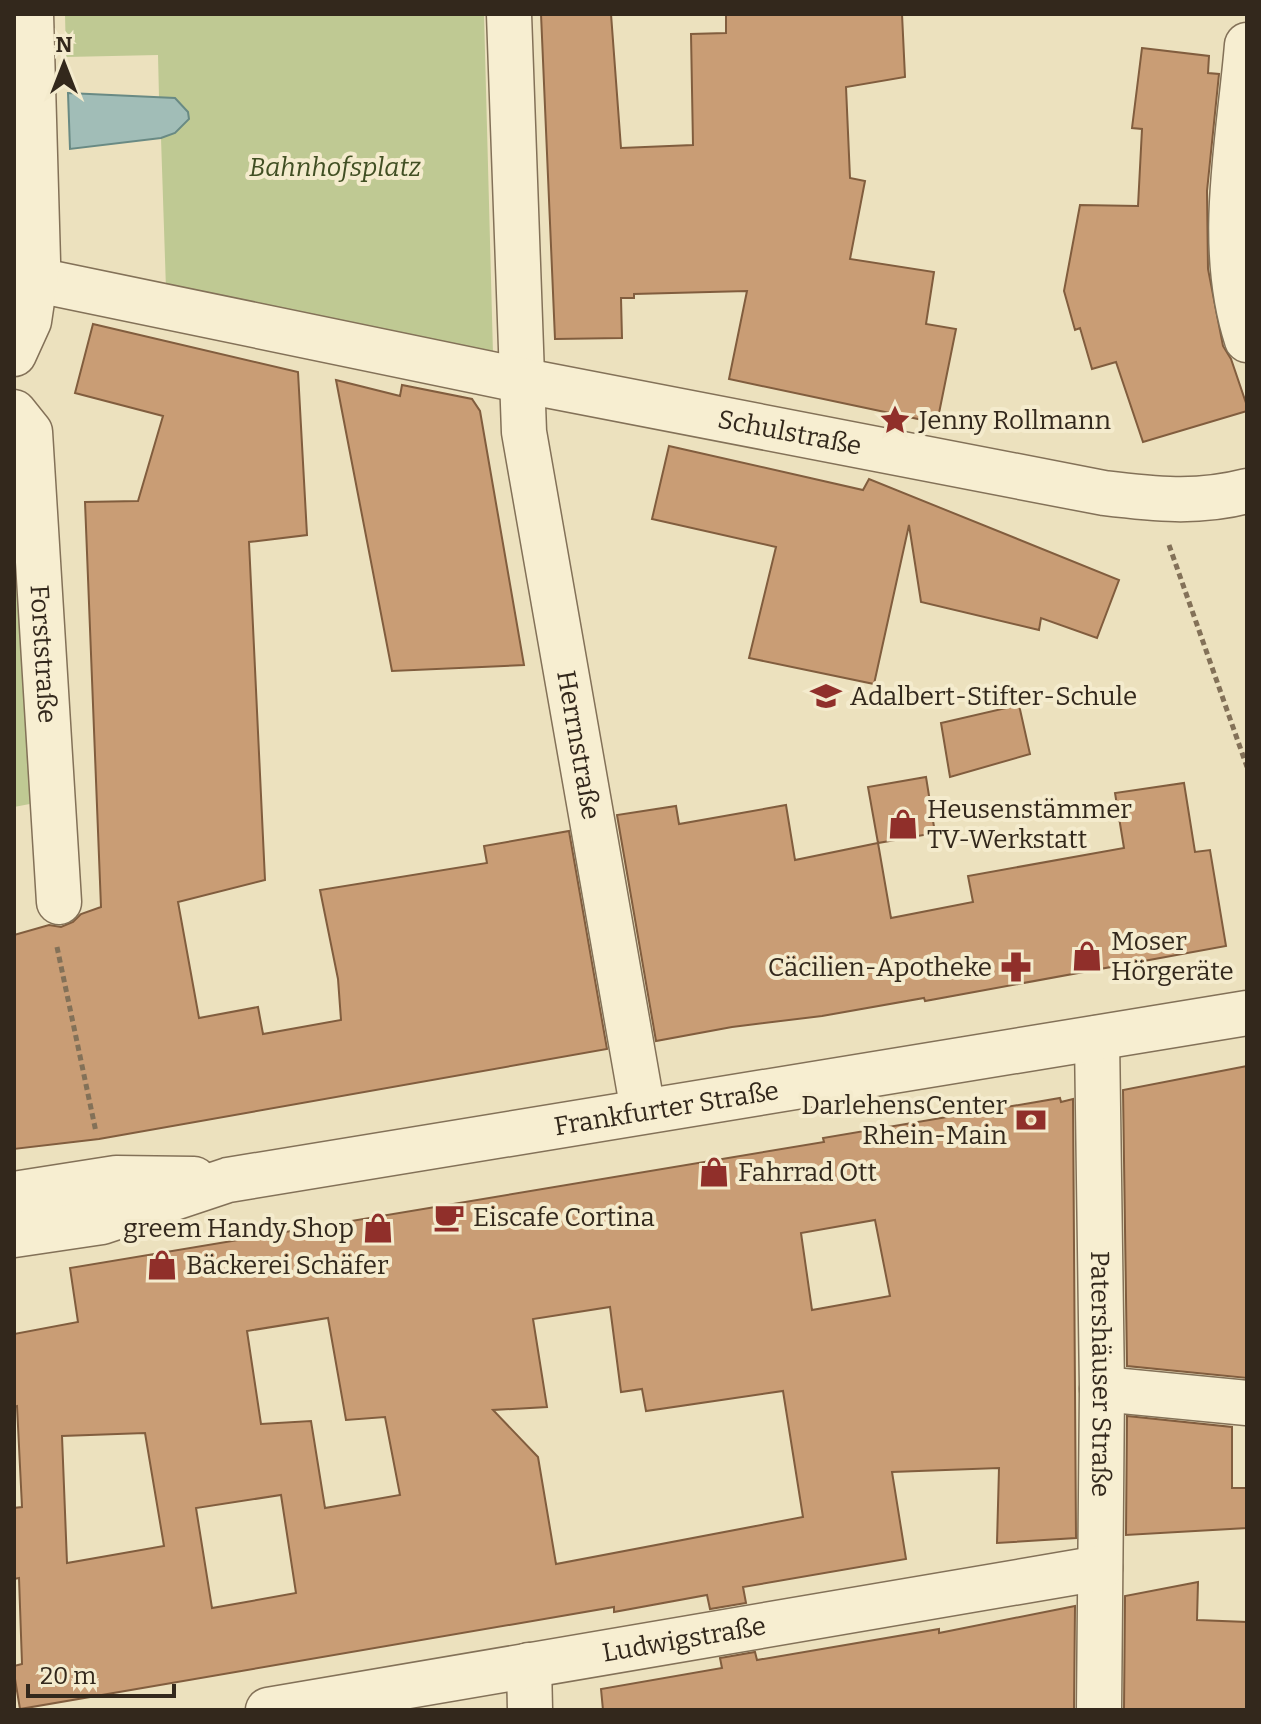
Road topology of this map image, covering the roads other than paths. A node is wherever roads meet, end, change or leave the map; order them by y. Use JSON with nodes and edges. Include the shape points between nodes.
{"nodes":[{"id":1,"x":31,"y":14,"type":"edge"},
{"id":2,"x":509,"y":14,"type":"edge"},
{"id":3,"x":1247,"y":45,"type":"edge"},
{"id":4,"x":1240,"y":212,"type":"edge"},
{"id":5,"x":37,"y":280,"type":"junction"},
{"id":6,"x":1247,"y":340,"type":"edge"},
{"id":7,"x":14,"y":354,"type":"edge"},
{"id":8,"x":520,"y":380,"type":"junction"},
{"id":9,"x":14,"y":412,"type":"edge"},
{"id":10,"x":1247,"y":491,"type":"edge"},
{"id":11,"x":59,"y":902,"type":"road end"},
{"id":12,"x":1247,"y":1013,"type":"edge"},
{"id":13,"x":1097,"y":1038,"type":"junction"},
{"id":14,"x":643,"y":1111,"type":"junction"},
{"id":15,"x":228,"y":1180,"type":"junction"},
{"id":16,"x":14,"y":1194,"type":"edge"},
{"id":17,"x":14,"y":1235,"type":"edge"},
{"id":18,"x":1102,"y":1389,"type":"junction"},
{"id":19,"x":1247,"y":1403,"type":"edge"},
{"id":20,"x":1100,"y":1568,"type":"junction"},
{"id":21,"x":529,"y":1665,"type":"junction"},
{"id":22,"x":268,"y":1710,"type":"edge"},
{"id":23,"x":530,"y":1710,"type":"edge"},
{"id":24,"x":1099,"y":1710,"type":"edge"}],
"edges":[{"from":1,"to":5,"type":"street"},
{"from":2,"to":8,"type":"street"},
{"from":3,"to":4,"type":"street"},
{"from":4,"to":6,"type":"street","via":[[1232,269]]},
{"from":5,"to":7,"type":"street","via":[[29,321]]},
{"from":5,"to":8,"type":"street"},
{"from":8,"to":10,"type":"street","name":"Schulstraße","via":[[1153,499],[1211,500]]},
{"from":8,"to":14,"type":"street","name":"Herrnstraße","via":[[524,432]]},
{"from":9,"to":11,"type":"street","name":"Forststraße","via":[[30,432]]},
{"from":12,"to":13,"type":"street","name":"Frankfurter Straße"},
{"from":13,"to":14,"type":"street","name":"Frankfurter Straße"},
{"from":13,"to":18,"type":"street","name":"Patershäuser Straße"},
{"from":14,"to":15,"type":"street","name":"Frankfurter Straße"},
{"from":15,"to":16,"type":"street","name":"Frankfurter Straße","via":[[116,1178]]},
{"from":15,"to":17,"type":"street","name":"Frankfurter Straße","via":[[102,1222]]},
{"from":18,"to":19,"type":"street"},
{"from":18,"to":20,"type":"street","name":"Patershäuser Straße"},
{"from":20,"to":21,"type":"street","name":"Ludwigstraße"},
{"from":20,"to":24,"type":"street","name":"Patershäuser Straße"},
{"from":21,"to":22,"type":"street","name":"Ludwigstraße"},
{"from":21,"to":23,"type":"street"}]}
